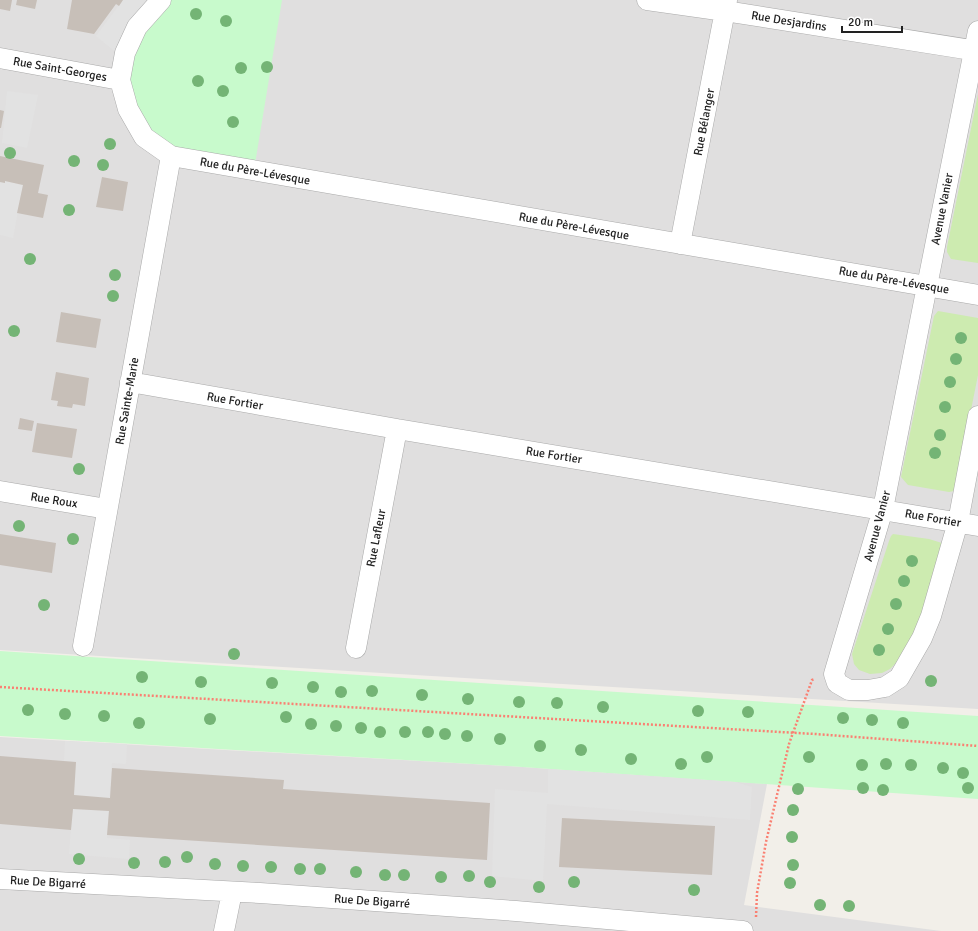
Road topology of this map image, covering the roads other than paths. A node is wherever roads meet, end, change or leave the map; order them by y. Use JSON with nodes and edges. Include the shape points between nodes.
{"nodes":[{"id":1,"x":161,"y":0,"type":"edge"},
{"id":2,"x":647,"y":0,"type":"edge"},
{"id":3,"x":726,"y":5,"type":"edge"},
{"id":4,"x":978,"y":31,"type":"edge"},
{"id":5,"x":976,"y":51,"type":"edge"},
{"id":6,"x":0,"y":58,"type":"edge"},
{"id":7,"x":120,"y":80,"type":"junction"},
{"id":8,"x":171,"y":156,"type":"junction"},
{"id":9,"x":680,"y":244,"type":"junction"},
{"id":10,"x":927,"y":286,"type":"junction"},
{"id":11,"x":978,"y":295,"type":"edge"},
{"id":12,"x":130,"y":382,"type":"junction"},
{"id":13,"x":978,"y":416,"type":"edge"},
{"id":14,"x":397,"y":429,"type":"junction"},
{"id":15,"x":0,"y":491,"type":"edge"},
{"id":16,"x":107,"y":509,"type":"junction"},
{"id":17,"x":884,"y":509,"type":"junction"},
{"id":18,"x":958,"y":522,"type":"junction"},
{"id":19,"x":978,"y":526,"type":"edge"},
{"id":20,"x":83,"y":646,"type":"dead end"},
{"id":21,"x":356,"y":648,"type":"dead end"},
{"id":22,"x":1,"y":885,"type":"edge"},
{"id":23,"x":232,"y":892,"type":"junction"},
{"id":24,"x":749,"y":927,"type":"edge"},
{"id":25,"x":224,"y":931,"type":"edge"}],
"edges":[{"from":1,"to":7,"type":"street","via":[[137,27],[125,53]]},
{"from":2,"to":3,"type":"street","name":"Rue Desjardins"},
{"from":3,"to":5,"type":"street","name":"Rue Desjardins"},
{"from":3,"to":9,"type":"street","name":"Rue Bélanger"},
{"from":4,"to":5,"type":"street","name":"Avenue Vanier"},
{"from":5,"to":10,"type":"street","name":"Avenue Vanier"},
{"from":6,"to":7,"type":"street","name":"Rue Saint-Georges"},
{"from":7,"to":8,"type":"street","name":"Rue Saint-Georges","via":[[128,109],[144,138]]},
{"from":8,"to":9,"type":"street","name":"Rue du Père-Lévesque"},
{"from":8,"to":12,"type":"street","name":"Rue Sainte-Marie"},
{"from":9,"to":10,"type":"street","name":"Rue du Père-Lévesque"},
{"from":10,"to":11,"type":"street","name":"Rue du Père-Lévesque"},
{"from":10,"to":17,"type":"street","name":"Avenue Vanier"},
{"from":12,"to":14,"type":"street","name":"Rue Fortier"},
{"from":12,"to":16,"type":"street","name":"Rue Sainte-Marie"},
{"from":13,"to":18,"type":"street"},
{"from":14,"to":17,"type":"street","name":"Rue Fortier"},
{"from":14,"to":21,"type":"street","name":"Rue Lafleur"},
{"from":15,"to":16,"type":"street","name":"Rue Roux"},
{"from":16,"to":20,"type":"street","name":"Rue Sainte-Marie"},
{"from":17,"to":18,"type":"street","name":"Rue Fortier"},
{"from":17,"to":18,"type":"street","name":"Avenue Vanier","via":[[834,674],[837,683],[849,690],[885,687],[899,678],[922,638],[931,616]]},
{"from":18,"to":19,"type":"street","name":"Rue Fortier"},
{"from":22,"to":23,"type":"street","name":"Rue De Bigarré"},
{"from":23,"to":24,"type":"street","name":"Rue De Bigarré"},
{"from":23,"to":25,"type":"street"}]}
